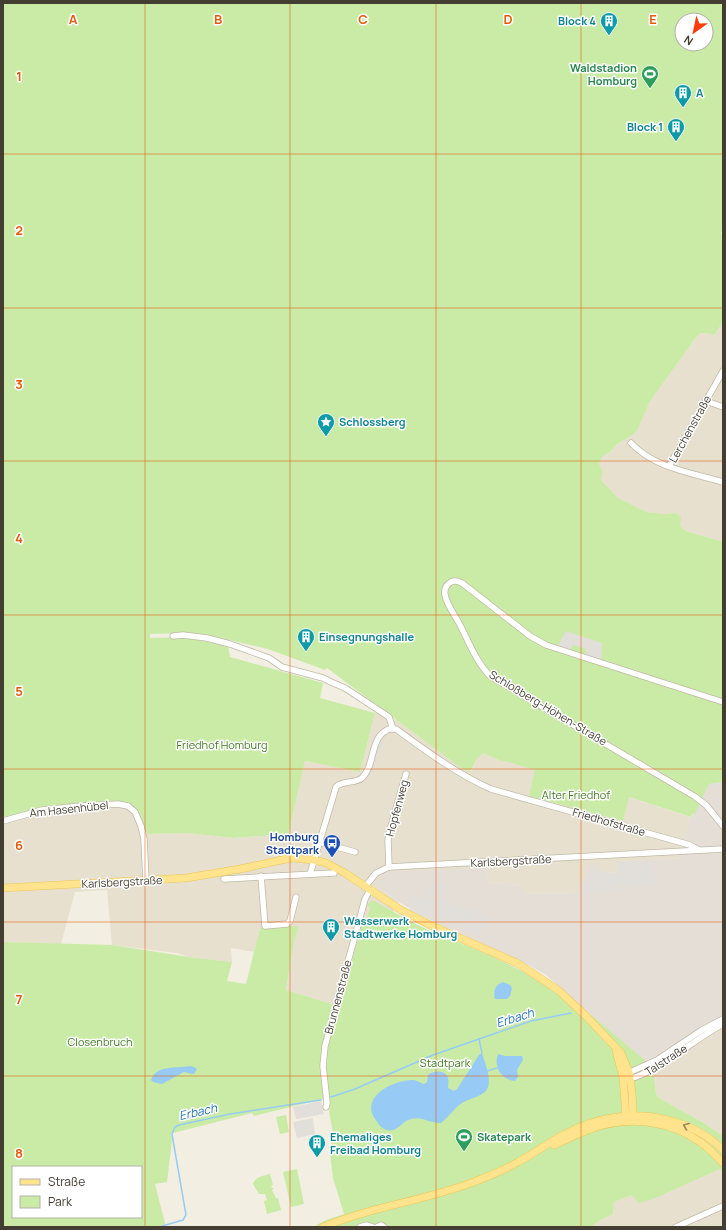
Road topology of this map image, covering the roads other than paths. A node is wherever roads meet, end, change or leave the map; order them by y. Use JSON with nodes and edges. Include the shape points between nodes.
{"nodes":[{"id":1,"x":723,"y":371,"type":"edge"},
{"id":2,"x":706,"y":401,"type":"junction"},
{"id":3,"x":723,"y":407,"type":"edge"},
{"id":4,"x":631,"y":444,"type":"dead end"},
{"id":5,"x":669,"y":466,"type":"junction"},
{"id":6,"x":723,"y":482,"type":"edge"},
{"id":7,"x":173,"y":636,"type":"dead end"},
{"id":8,"x":723,"y":702,"type":"edge"},
{"id":9,"x":393,"y":729,"type":"junction"},
{"id":10,"x":406,"y":774,"type":"dead end"},
{"id":11,"x":3,"y":821,"type":"edge"},
{"id":12,"x":723,"y":826,"type":"edge"},
{"id":13,"x":319,"y":842,"type":"junction"},
{"id":14,"x":723,"y":849,"type":"edge"},
{"id":15,"x":699,"y":850,"type":"junction"},
{"id":16,"x":355,"y":852,"type":"dead end"},
{"id":17,"x":314,"y":860,"type":"junction"},
{"id":18,"x":389,"y":867,"type":"junction"},
{"id":19,"x":240,"y":869,"type":"junction"},
{"id":20,"x":334,"y":873,"type":"dead end"},
{"id":21,"x":310,"y":874,"type":"junction"},
{"id":22,"x":261,"y":876,"type":"junction"},
{"id":23,"x":242,"y":878,"type":"junction"},
{"id":24,"x":224,"y":879,"type":"dead end"},
{"id":25,"x":146,"y":881,"type":"junction"},
{"id":26,"x":3,"y":888,"type":"edge"},
{"id":27,"x":368,"y":888,"type":"junction"},
{"id":28,"x":296,"y":897,"type":"dead end"},
{"id":29,"x":723,"y":1019,"type":"edge"},
{"id":30,"x":723,"y":1024,"type":"edge"},
{"id":31,"x":627,"y":1076,"type":"junction"},
{"id":32,"x":326,"y":1108,"type":"dead end"},
{"id":33,"x":629,"y":1117,"type":"junction"},
{"id":34,"x":723,"y":1150,"type":"edge"},
{"id":35,"x":723,"y":1163,"type":"edge"},
{"id":36,"x":721,"y":1208,"type":"edge"},
{"id":37,"x":689,"y":1225,"type":"edge"},
{"id":38,"x":323,"y":1227,"type":"edge"},
{"id":39,"x":360,"y":1227,"type":"edge"},
{"id":40,"x":373,"y":1227,"type":"edge"},
{"id":41,"x":377,"y":1227,"type":"edge"},
{"id":42,"x":384,"y":1227,"type":"edge"},
{"id":43,"x":676,"y":1227,"type":"edge"}],
"edges":[{"from":1,"to":2,"type":"street","name":"Lerchenstraße"},
{"from":2,"to":3,"type":"street"},
{"from":2,"to":5,"type":"street","name":"Lerchenstraße"},
{"from":4,"to":5,"type":"street","via":[[644,456]]},
{"from":5,"to":6,"type":"street"},
{"from":7,"to":9,"type":"street","name":"Friedhofstraße","via":[[183,635],[230,644],[269,658],[282,667],[323,678],[345,688],[389,717]]},
{"from":8,"to":12,"type":"street","name":"Schloßberg-Höhen-Straße","via":[[546,645],[530,636],[457,580],[452,581],[446,588],[445,593],[450,606],[482,667],[490,676],[694,796]]},
{"from":9,"to":13,"type":"street","via":[[378,737],[362,777],[339,784],[336,788]]},
{"from":9,"to":15,"type":"street","name":"Friedhofstraße","via":[[435,758],[491,789],[690,845]]},
{"from":10,"to":18,"type":"street","name":"Hopfenweg","via":[[389,833]]},
{"from":11,"to":25,"type":"street","name":"Am Hasenhübel","via":[[42,810],[118,804],[128,806],[135,812],[141,826]]},
{"from":13,"to":16,"type":"street"},
{"from":13,"to":17,"type":"street"},
{"from":14,"to":15,"type":"street","name":"Karlsbergstraße"},
{"from":15,"to":18,"type":"street","name":"Karlsbergstraße"},
{"from":17,"to":19,"type":"main road","name":"Karlsbergstraße","via":[[291,858]]},
{"from":17,"to":21,"type":"street"},
{"from":17,"to":27,"type":"main road","name":"Karlsbergstraße","via":[[332,866]]},
{"from":18,"to":27,"type":"street","name":"Karlsbergstraße","via":[[376,873]]},
{"from":19,"to":23,"type":"street"},
{"from":19,"to":25,"type":"main road","name":"Karlsbergstraße","via":[[186,878]]},
{"from":20,"to":21,"type":"street"},
{"from":21,"to":22,"type":"street"},
{"from":22,"to":23,"type":"street"},
{"from":22,"to":28,"type":"street","via":[[265,926],[287,924]]},
{"from":23,"to":24,"type":"street"},
{"from":25,"to":26,"type":"main road","name":"Karlsbergstraße"},
{"from":27,"to":31,"type":"main road","via":[[425,923],[517,962],[544,980],[576,1006],[612,1044]]},
{"from":27,"to":32,"type":"street","name":"Brunnenstraße","via":[[325,1046],[323,1066]]},
{"from":29,"to":31,"type":"street","name":"Talstraße"},
{"from":30,"to":31,"type":"street","name":"Talstraße","via":[[704,1034],[651,1071]]},
{"from":31,"to":33,"type":"main road"},
{"from":34,"to":33,"type":"main road","one_way":true,"via":[[687,1126],[650,1116]]},
{"from":33,"to":35,"type":"main road","via":[[678,1130],[700,1142]]},
{"from":33,"to":38,"type":"main road","via":[[589,1130],[487,1177]]},
{"from":36,"to":37,"type":"street"},
{"from":37,"to":43,"type":"street"},
{"from":39,"to":40,"type":"street"},
{"from":41,"to":42,"type":"street"}]}
